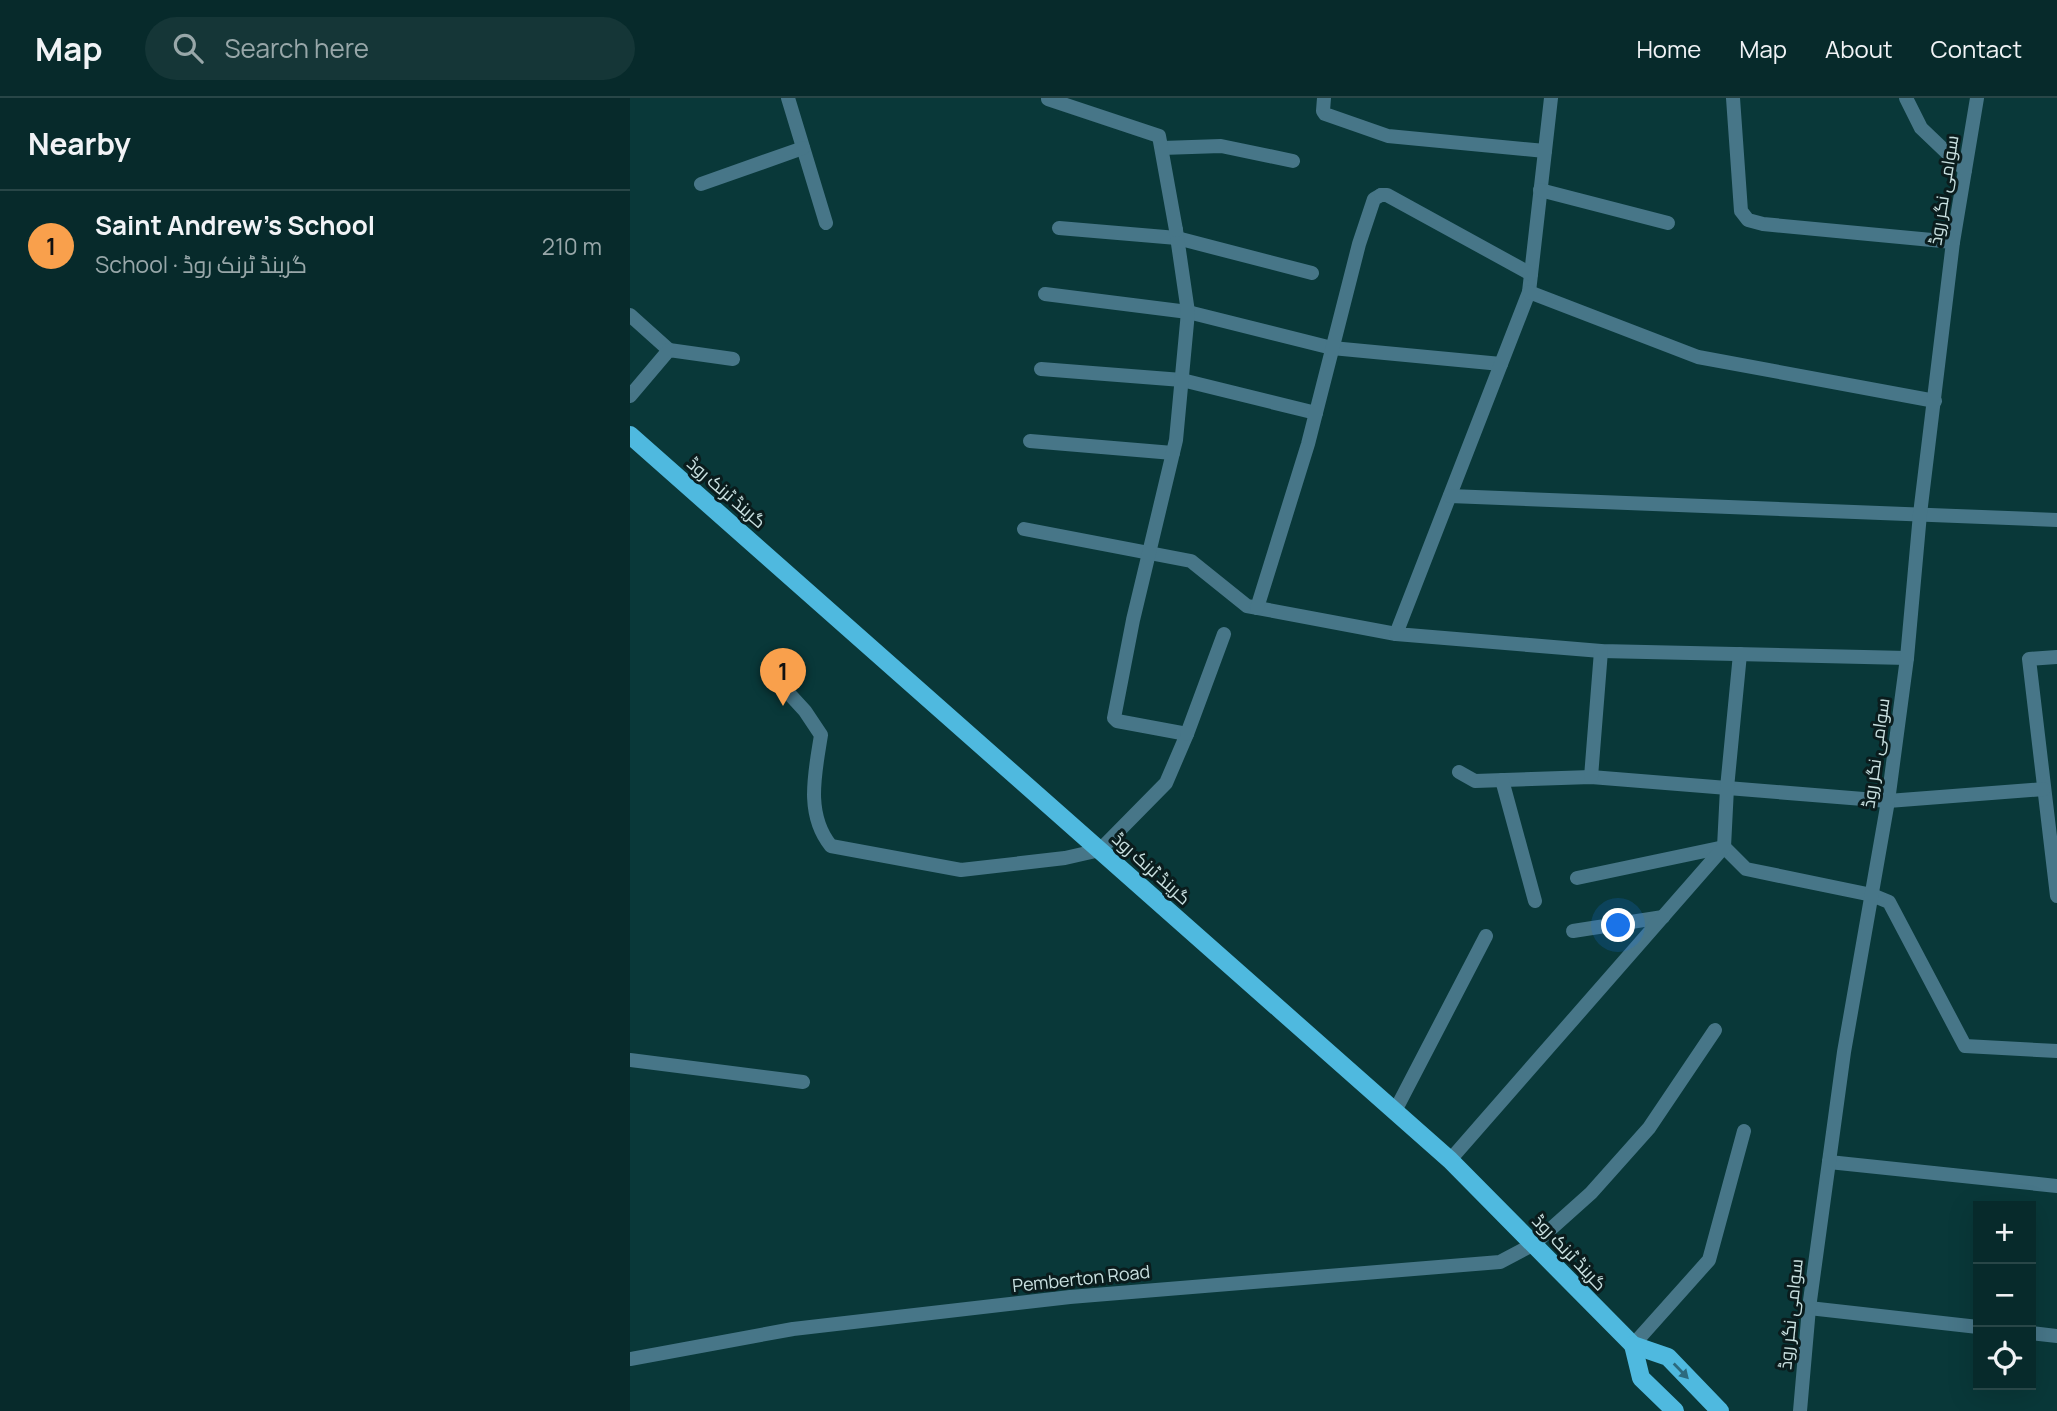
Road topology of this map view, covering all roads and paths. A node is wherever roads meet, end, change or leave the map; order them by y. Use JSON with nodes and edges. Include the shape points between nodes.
{"nodes":[{"id":1,"x":788,"y":98,"type":"edge"},
{"id":2,"x":1046,"y":98,"type":"edge"},
{"id":3,"x":1324,"y":98,"type":"edge"},
{"id":4,"x":1550,"y":98,"type":"edge"},
{"id":5,"x":1733,"y":98,"type":"edge"},
{"id":6,"x":1906,"y":98,"type":"edge"},
{"id":7,"x":1977,"y":98,"type":"edge"},
{"id":8,"x":803,"y":148,"type":"junction"},
{"id":9,"x":1162,"y":148,"type":"junction"},
{"id":10,"x":1545,"y":151,"type":"junction"},
{"id":11,"x":1293,"y":161,"type":"dead end"},
{"id":12,"x":1965,"y":170,"type":"junction"},
{"id":13,"x":701,"y":184,"type":"dead end"},
{"id":14,"x":1540,"y":190,"type":"junction"},
{"id":15,"x":826,"y":223,"type":"dead end"},
{"id":16,"x":1668,"y":223,"type":"dead end"},
{"id":17,"x":1059,"y":228,"type":"dead end"},
{"id":18,"x":1176,"y":234,"type":"junction"},
{"id":19,"x":1953,"y":242,"type":"junction"},
{"id":20,"x":1312,"y":273,"type":"dead end"},
{"id":21,"x":1531,"y":274,"type":"junction"},
{"id":22,"x":1529,"y":292,"type":"junction"},
{"id":23,"x":1045,"y":294,"type":"dead end"},
{"id":24,"x":1188,"y":312,"type":"junction"},
{"id":25,"x":630,"y":315,"type":"edge"},
{"id":26,"x":1332,"y":348,"type":"junction"},
{"id":27,"x":669,"y":350,"type":"junction"},
{"id":28,"x":733,"y":359,"type":"dead end"},
{"id":29,"x":1500,"y":365,"type":"junction"},
{"id":30,"x":1041,"y":369,"type":"dead end"},
{"id":31,"x":1182,"y":380,"type":"junction"},
{"id":32,"x":630,"y":396,"type":"edge"},
{"id":33,"x":1935,"y":401,"type":"junction"},
{"id":34,"x":1316,"y":414,"type":"junction"},
{"id":35,"x":630,"y":435,"type":"edge"},
{"id":36,"x":1030,"y":441,"type":"dead end"},
{"id":37,"x":1173,"y":453,"type":"junction"},
{"id":38,"x":1450,"y":496,"type":"junction"},
{"id":39,"x":1920,"y":514,"type":"junction"},
{"id":40,"x":2057,"y":520,"type":"edge"},
{"id":41,"x":1024,"y":529,"type":"dead end"},
{"id":42,"x":1149,"y":553,"type":"junction"},
{"id":43,"x":1257,"y":608,"type":"junction"},
{"id":44,"x":1224,"y":634,"type":"dead end"},
{"id":45,"x":1396,"y":634,"type":"junction"},
{"id":46,"x":1601,"y":651,"type":"junction"},
{"id":47,"x":1740,"y":654,"type":"junction"},
{"id":48,"x":2057,"y":657,"type":"edge"},
{"id":49,"x":1907,"y":659,"type":"junction"},
{"id":50,"x":783,"y":687,"type":"dead end"},
{"id":51,"x":1187,"y":734,"type":"junction"},
{"id":52,"x":1459,"y":772,"type":"dead end"},
{"id":53,"x":1591,"y":777,"type":"junction"},
{"id":54,"x":1502,"y":780,"type":"junction"},
{"id":55,"x":1727,"y":788,"type":"junction"},
{"id":56,"x":2044,"y":789,"type":"junction"},
{"id":57,"x":1888,"y":801,"type":"junction"},
{"id":58,"x":1724,"y":847,"type":"junction"},
{"id":59,"x":1100,"y":850,"type":"junction"},
{"id":60,"x":1577,"y":878,"type":"dead end"},
{"id":61,"x":1872,"y":895,"type":"junction"},
{"id":62,"x":2057,"y":896,"type":"edge"},
{"id":63,"x":1535,"y":901,"type":"dead end"},
{"id":64,"x":1663,"y":917,"type":"junction"},
{"id":65,"x":1573,"y":931,"type":"dead end"},
{"id":66,"x":1486,"y":936,"type":"dead end"},
{"id":67,"x":1715,"y":1030,"type":"dead end"},
{"id":68,"x":2057,"y":1051,"type":"edge"},
{"id":69,"x":630,"y":1060,"type":"edge"},
{"id":70,"x":803,"y":1082,"type":"dead end"},
{"id":71,"x":1395,"y":1111,"type":"junction"},
{"id":72,"x":1744,"y":1131,"type":"dead end"},
{"id":73,"x":1450,"y":1160,"type":"junction"},
{"id":74,"x":1829,"y":1162,"type":"junction"},
{"id":75,"x":2057,"y":1186,"type":"edge"},
{"id":76,"x":1534,"y":1244,"type":"junction"},
{"id":77,"x":1809,"y":1308,"type":"junction"},
{"id":78,"x":1973,"y":1326,"type":"edge"},
{"id":79,"x":2036,"y":1334,"type":"edge"},
{"id":80,"x":2057,"y":1336,"type":"edge"},
{"id":81,"x":1633,"y":1345,"type":"junction"},
{"id":82,"x":630,"y":1359,"type":"edge"},
{"id":83,"x":1675,"y":1411,"type":"edge"},
{"id":84,"x":1720,"y":1411,"type":"edge"},
{"id":85,"x":1800,"y":1411,"type":"edge"}],
"edges":[{"from":1,"to":8,"type":"street"},
{"from":2,"to":9,"type":"street","via":[[1157,135]]},
{"from":3,"to":10,"type":"street","via":[[1325,114],[1388,136]]},
{"from":4,"to":10,"type":"street"},
{"from":5,"to":19,"type":"street","via":[[1741,211],[1748,220]]},
{"from":6,"to":12,"type":"street","via":[[1921,128]]},
{"from":7,"to":12,"type":"street","name":"سوامی نگر روڈ"},
{"from":8,"to":13,"type":"street"},
{"from":8,"to":15,"type":"street"},
{"from":9,"to":11,"type":"street","via":[[1221,146]]},
{"from":9,"to":18,"type":"street"},
{"from":10,"to":14,"type":"street"},
{"from":12,"to":19,"type":"street","name":"سوامی نگر روڈ"},
{"from":14,"to":16,"type":"street"},
{"from":14,"to":21,"type":"street"},
{"from":17,"to":18,"type":"street"},
{"from":18,"to":20,"type":"street"},
{"from":18,"to":24,"type":"street"},
{"from":19,"to":33,"type":"street","name":"سوامی نگر روڈ"},
{"from":21,"to":22,"type":"street"},
{"from":21,"to":26,"type":"street","via":[[1381,195],[1374,199],[1359,244]]},
{"from":22,"to":29,"type":"street"},
{"from":22,"to":33,"type":"street","via":[[1698,357]]},
{"from":23,"to":24,"type":"street"},
{"from":24,"to":26,"type":"street"},
{"from":24,"to":31,"type":"street"},
{"from":25,"to":27,"type":"street"},
{"from":26,"to":29,"type":"street"},
{"from":26,"to":34,"type":"street"},
{"from":27,"to":28,"type":"street"},
{"from":27,"to":32,"type":"street"},
{"from":29,"to":38,"type":"street"},
{"from":30,"to":31,"type":"street"},
{"from":31,"to":34,"type":"street"},
{"from":31,"to":37,"type":"street"},
{"from":33,"to":39,"type":"street","name":"سوامی نگر روڈ"},
{"from":34,"to":43,"type":"street"},
{"from":35,"to":59,"type":"main road","name":"گرینڈ ٹرنک روڈ"},
{"from":36,"to":37,"type":"street"},
{"from":37,"to":42,"type":"street"},
{"from":38,"to":39,"type":"street"},
{"from":38,"to":45,"type":"street"},
{"from":39,"to":40,"type":"street"},
{"from":39,"to":49,"type":"street","name":"سوامی نگر روڈ"},
{"from":41,"to":42,"type":"street"},
{"from":42,"to":43,"type":"street","via":[[1191,561],[1247,606]]},
{"from":42,"to":51,"type":"street","via":[[1114,718]]},
{"from":43,"to":45,"type":"street"},
{"from":44,"to":51,"type":"street"},
{"from":45,"to":46,"type":"street"},
{"from":46,"to":47,"type":"street"},
{"from":46,"to":53,"type":"street"},
{"from":47,"to":49,"type":"street"},
{"from":47,"to":55,"type":"street"},
{"from":48,"to":56,"type":"street","via":[[2029,659]]},
{"from":49,"to":57,"type":"street","name":"سوامی نگر روڈ"},
{"from":50,"to":59,"type":"street","via":[[821,735],[814,808],[831,846],[961,870]]},
{"from":51,"to":59,"type":"street","via":[[1167,783]]},
{"from":52,"to":54,"type":"street","via":[[1475,781]]},
{"from":53,"to":54,"type":"street"},
{"from":53,"to":55,"type":"street"},
{"from":54,"to":63,"type":"street"},
{"from":55,"to":57,"type":"street"},
{"from":55,"to":58,"type":"street"},
{"from":56,"to":57,"type":"street"},
{"from":56,"to":62,"type":"street"},
{"from":57,"to":61,"type":"street","name":"سوامی نگر روڈ"},
{"from":58,"to":60,"type":"street"},
{"from":58,"to":61,"type":"street","via":[[1746,869]]},
{"from":58,"to":64,"type":"street"},
{"from":59,"to":71,"type":"main road","name":"گرینڈ ٹرنک روڈ"},
{"from":61,"to":68,"type":"street","via":[[1889,902],[1965,1046]]},
{"from":61,"to":74,"type":"street","name":"سوامی نگر روڈ"},
{"from":64,"to":65,"type":"street"},
{"from":64,"to":73,"type":"street"},
{"from":66,"to":71,"type":"street"},
{"from":67,"to":76,"type":"street","name":"Pemberton Road","via":[[1649,1128],[1591,1193]]},
{"from":69,"to":70,"type":"street"},
{"from":71,"to":73,"type":"main road","name":"گرینڈ ٹرنک روڈ"},
{"from":72,"to":81,"type":"street","via":[[1709,1260]]},
{"from":73,"to":76,"type":"main road","name":"گرینڈ ٹرنک روڈ"},
{"from":74,"to":75,"type":"street"},
{"from":74,"to":77,"type":"street","name":"سوامی نگر روڈ"},
{"from":76,"to":81,"type":"main road","name":"گرینڈ ٹرنک روڈ"},
{"from":76,"to":82,"type":"street","name":"Pemberton Road","via":[[1500,1262],[1070,1297],[793,1329]]},
{"from":77,"to":78,"type":"street"},
{"from":77,"to":85,"type":"street","name":"سوامی نگر روڈ"},
{"from":79,"to":80,"type":"street"},
{"from":81,"to":83,"type":"main road","name":"گرینڈ ٹرنک روڈ","via":[[1641,1378]]},
{"from":81,"to":84,"type":"main road","name":"گرینڈ ٹرنک روڈ","one_way":true,"via":[[1668,1357]]}]}
